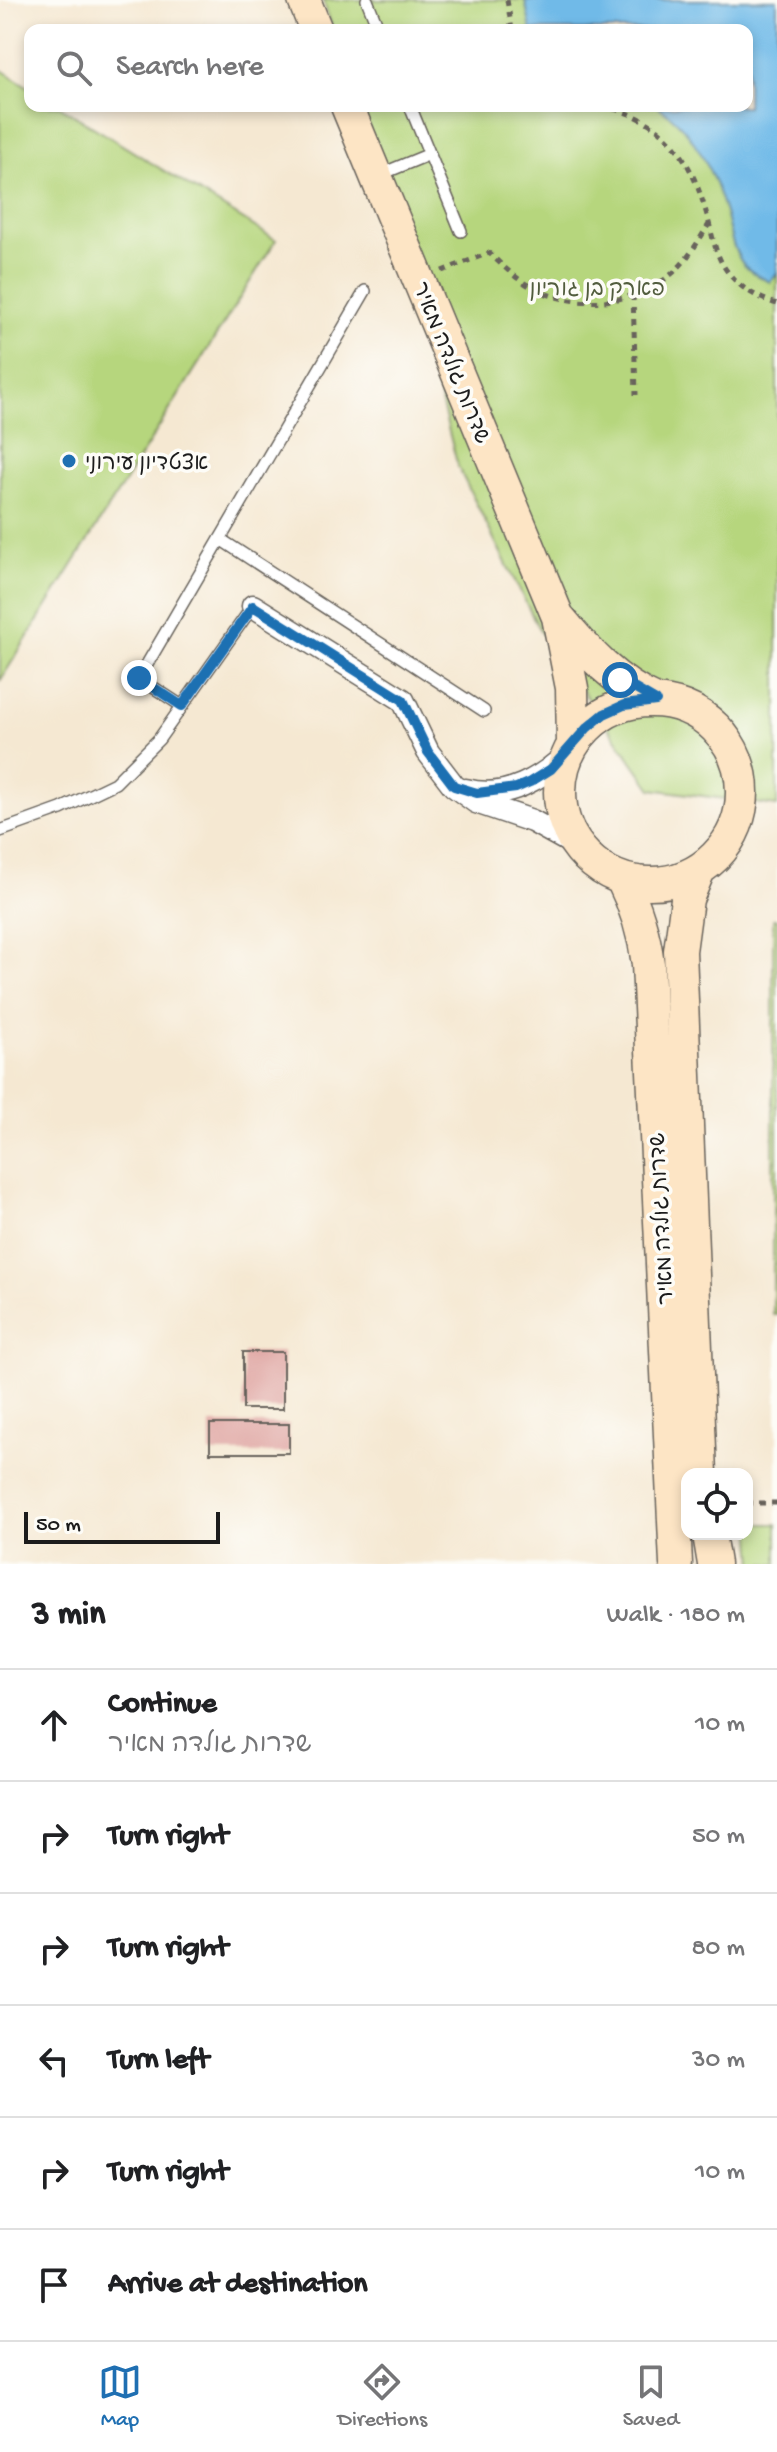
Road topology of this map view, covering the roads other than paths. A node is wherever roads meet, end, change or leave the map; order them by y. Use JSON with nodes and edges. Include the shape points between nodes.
{"nodes":[{"id":1,"x":304,"y":0,"type":"edge"},
{"id":2,"x":367,"y":0,"type":"edge"},
{"id":3,"x":314,"y":24,"type":"edge"},
{"id":4,"x":377,"y":24,"type":"edge"},
{"id":5,"x":349,"y":112,"type":"edge"},
{"id":6,"x":412,"y":112,"type":"edge"},
{"id":7,"x":430,"y":154,"type":"junction"},
{"id":8,"x":376,"y":176,"type":"junction"},
{"id":9,"x":461,"y":231,"type":"dead end"},
{"id":10,"x":365,"y":291,"type":"dead end"},
{"id":11,"x":220,"y":539,"type":"junction"},
{"id":12,"x":253,"y":606,"type":"joint"},
{"id":13,"x":558,"y":617,"type":"junction"},
{"id":14,"x":656,"y":701,"type":"junction"},
{"id":15,"x":182,"y":706,"type":"junction"},
{"id":16,"x":484,"y":711,"type":"dead end"},
{"id":17,"x":572,"y":747,"type":"junction"},
{"id":18,"x":454,"y":786,"type":"junction"},
{"id":19,"x":0,"y":831,"type":"edge"},
{"id":20,"x":577,"y":846,"type":"junction"},
{"id":21,"x":699,"y":870,"type":"junction"},
{"id":22,"x":622,"y":879,"type":"junction"},
{"id":23,"x":701,"y":1468,"type":"edge"},
{"id":24,"x":710,"y":1540,"type":"edge"},
{"id":25,"x":676,"y":1564,"type":"edge"},
{"id":26,"x":714,"y":1564,"type":"edge"}],
"edges":[{"from":1,"to":3,"type":"main road"},
{"from":2,"to":4,"type":"lane"},
{"from":5,"to":8,"type":"main road","name":"שדרות גולדה מאיר"},
{"from":6,"to":7,"type":"lane"},
{"from":7,"to":8,"type":"lane"},
{"from":7,"to":9,"type":"lane"},
{"from":8,"to":13,"type":"main road","name":"שדרות גולדה מאיר"},
{"from":10,"to":11,"type":"lane"},
{"from":11,"to":15,"type":"lane","via":[[139,678]]},
{"from":11,"to":16,"type":"lane"},
{"from":12,"to":15,"type":"lane"},
{"from":12,"to":18,"type":"street","via":[[403,700],[428,752]]},
{"from":13,"to":14,"type":"main road","name":"שדרות גולדה מאיר","via":[[611,672]]},
{"from":13,"to":17,"type":"main road","name":"שדרות גולדה מאיר","via":[[572,688]]},
{"from":14,"to":17,"type":"main road","via":[[604,714]]},
{"from":14,"to":21,"type":"main road","via":[[693,712],[715,728],[732,751],[741,777],[742,804],[734,829],[720,852]]},
{"from":15,"to":19,"type":"lane","via":[[159,739],[115,783]]},
{"from":17,"to":18,"type":"street","via":[[551,769],[516,788],[477,793]]},
{"from":17,"to":20,"type":"main road","via":[[561,774],[560,799]]},
{"from":18,"to":20,"type":"street","via":[[476,802],[532,821]]},
{"from":20,"to":22,"type":"main road","via":[[597,866]]},
{"from":21,"to":22,"type":"main road","via":[[667,882]]},
{"from":21,"to":23,"type":"main road","name":"שדרות גולדה מאיר","via":[[687,899],[680,951]]},
{"from":22,"to":25,"type":"main road","name":"שדרות גולדה מאיר","via":[[640,919],[648,964]]},
{"from":24,"to":26,"type":"main road"}]}
